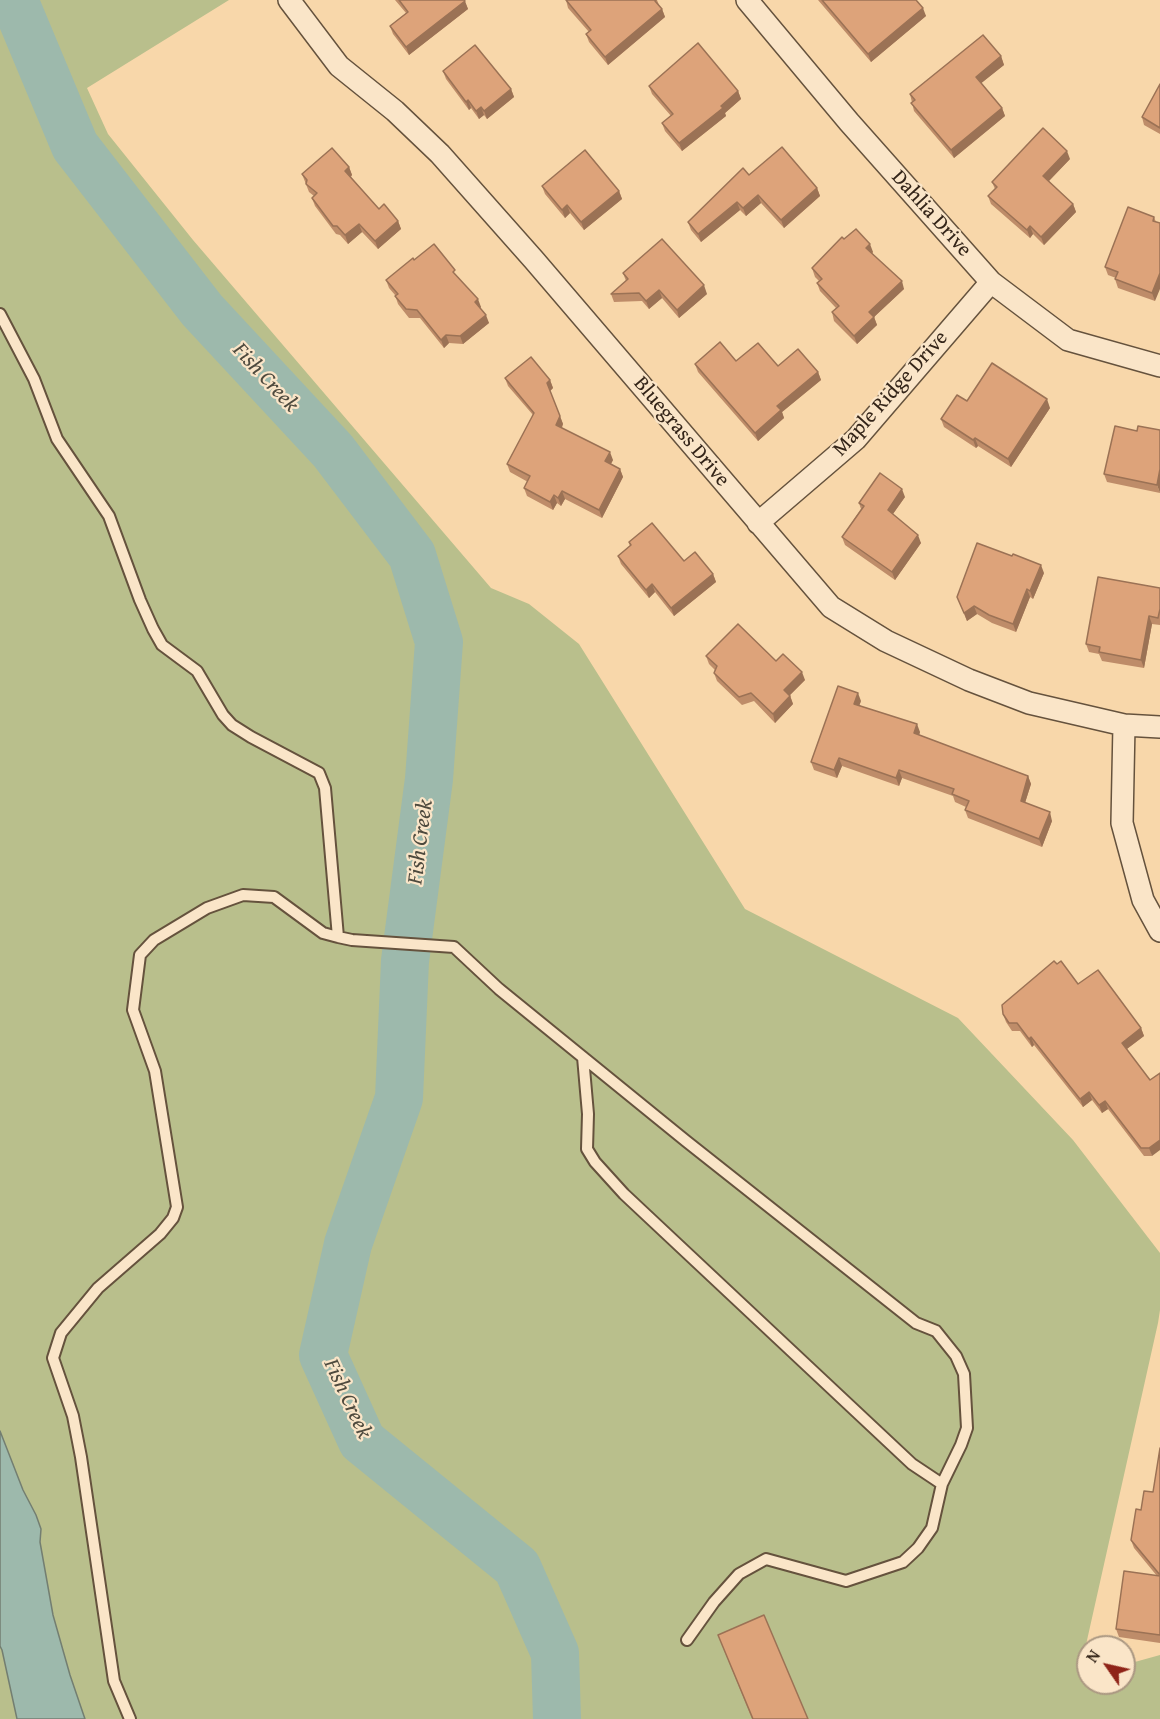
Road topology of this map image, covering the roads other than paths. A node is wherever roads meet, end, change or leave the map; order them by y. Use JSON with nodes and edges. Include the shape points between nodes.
{"nodes":[{"id":1,"x":289,"y":0,"type":"edge"},
{"id":2,"x":747,"y":0,"type":"edge"},
{"id":3,"x":991,"y":282,"type":"junction"},
{"id":4,"x":0,"y":314,"type":"edge"},
{"id":5,"x":1160,"y":366,"type":"edge"},
{"id":6,"x":758,"y":524,"type":"junction"},
{"id":7,"x":1124,"y":725,"type":"junction"},
{"id":8,"x":1160,"y":727,"type":"edge"},
{"id":9,"x":1160,"y":931,"type":"edge"},
{"id":10,"x":338,"y":937,"type":"junction"},
{"id":11,"x":583,"y":1057,"type":"junction"},
{"id":12,"x":942,"y":1484,"type":"junction"},
{"id":13,"x":687,"y":1641,"type":"dead end"},
{"id":14,"x":130,"y":1719,"type":"edge"}],
"edges":[{"from":1,"to":6,"type":"street","name":"Bluegrass Drive","via":[[339,66],[440,154]]},
{"from":2,"to":3,"type":"street","name":"Dahlia Drive"},
{"from":3,"to":5,"type":"street","name":"Dahlia Drive","via":[[1068,340]]},
{"from":3,"to":6,"type":"street","name":"Maple Ridge Drive","via":[[856,439]]},
{"from":4,"to":10,"type":"lane","via":[[34,379],[57,440],[109,516],[140,600],[162,645],[197,671],[232,725],[319,772],[325,788]]},
{"from":6,"to":7,"type":"street","name":"Bluegrass Drive","via":[[831,607],[886,641],[1029,703]]},
{"from":7,"to":8,"type":"street","name":"Bluegrass Drive"},
{"from":7,"to":9,"type":"street","via":[[1122,823],[1143,900]]},
{"from":10,"to":11,"type":"lane","via":[[454,947]]},
{"from":10,"to":14,"type":"lane","via":[[322,933],[274,897],[243,895],[207,908],[154,940],[140,955],[133,1010],[155,1071],[177,1206],[160,1234],[98,1288],[61,1333],[53,1358],[73,1416],[81,1457],[114,1681]]},
{"from":11,"to":12,"type":"lane","via":[[587,1149],[595,1162],[624,1194],[912,1464]]},
{"from":11,"to":12,"type":"lane","via":[[915,1323],[936,1331],[956,1356],[964,1374],[967,1428]]},
{"from":12,"to":13,"type":"lane","via":[[932,1528],[903,1562],[846,1581],[766,1559],[739,1574]]}]}
